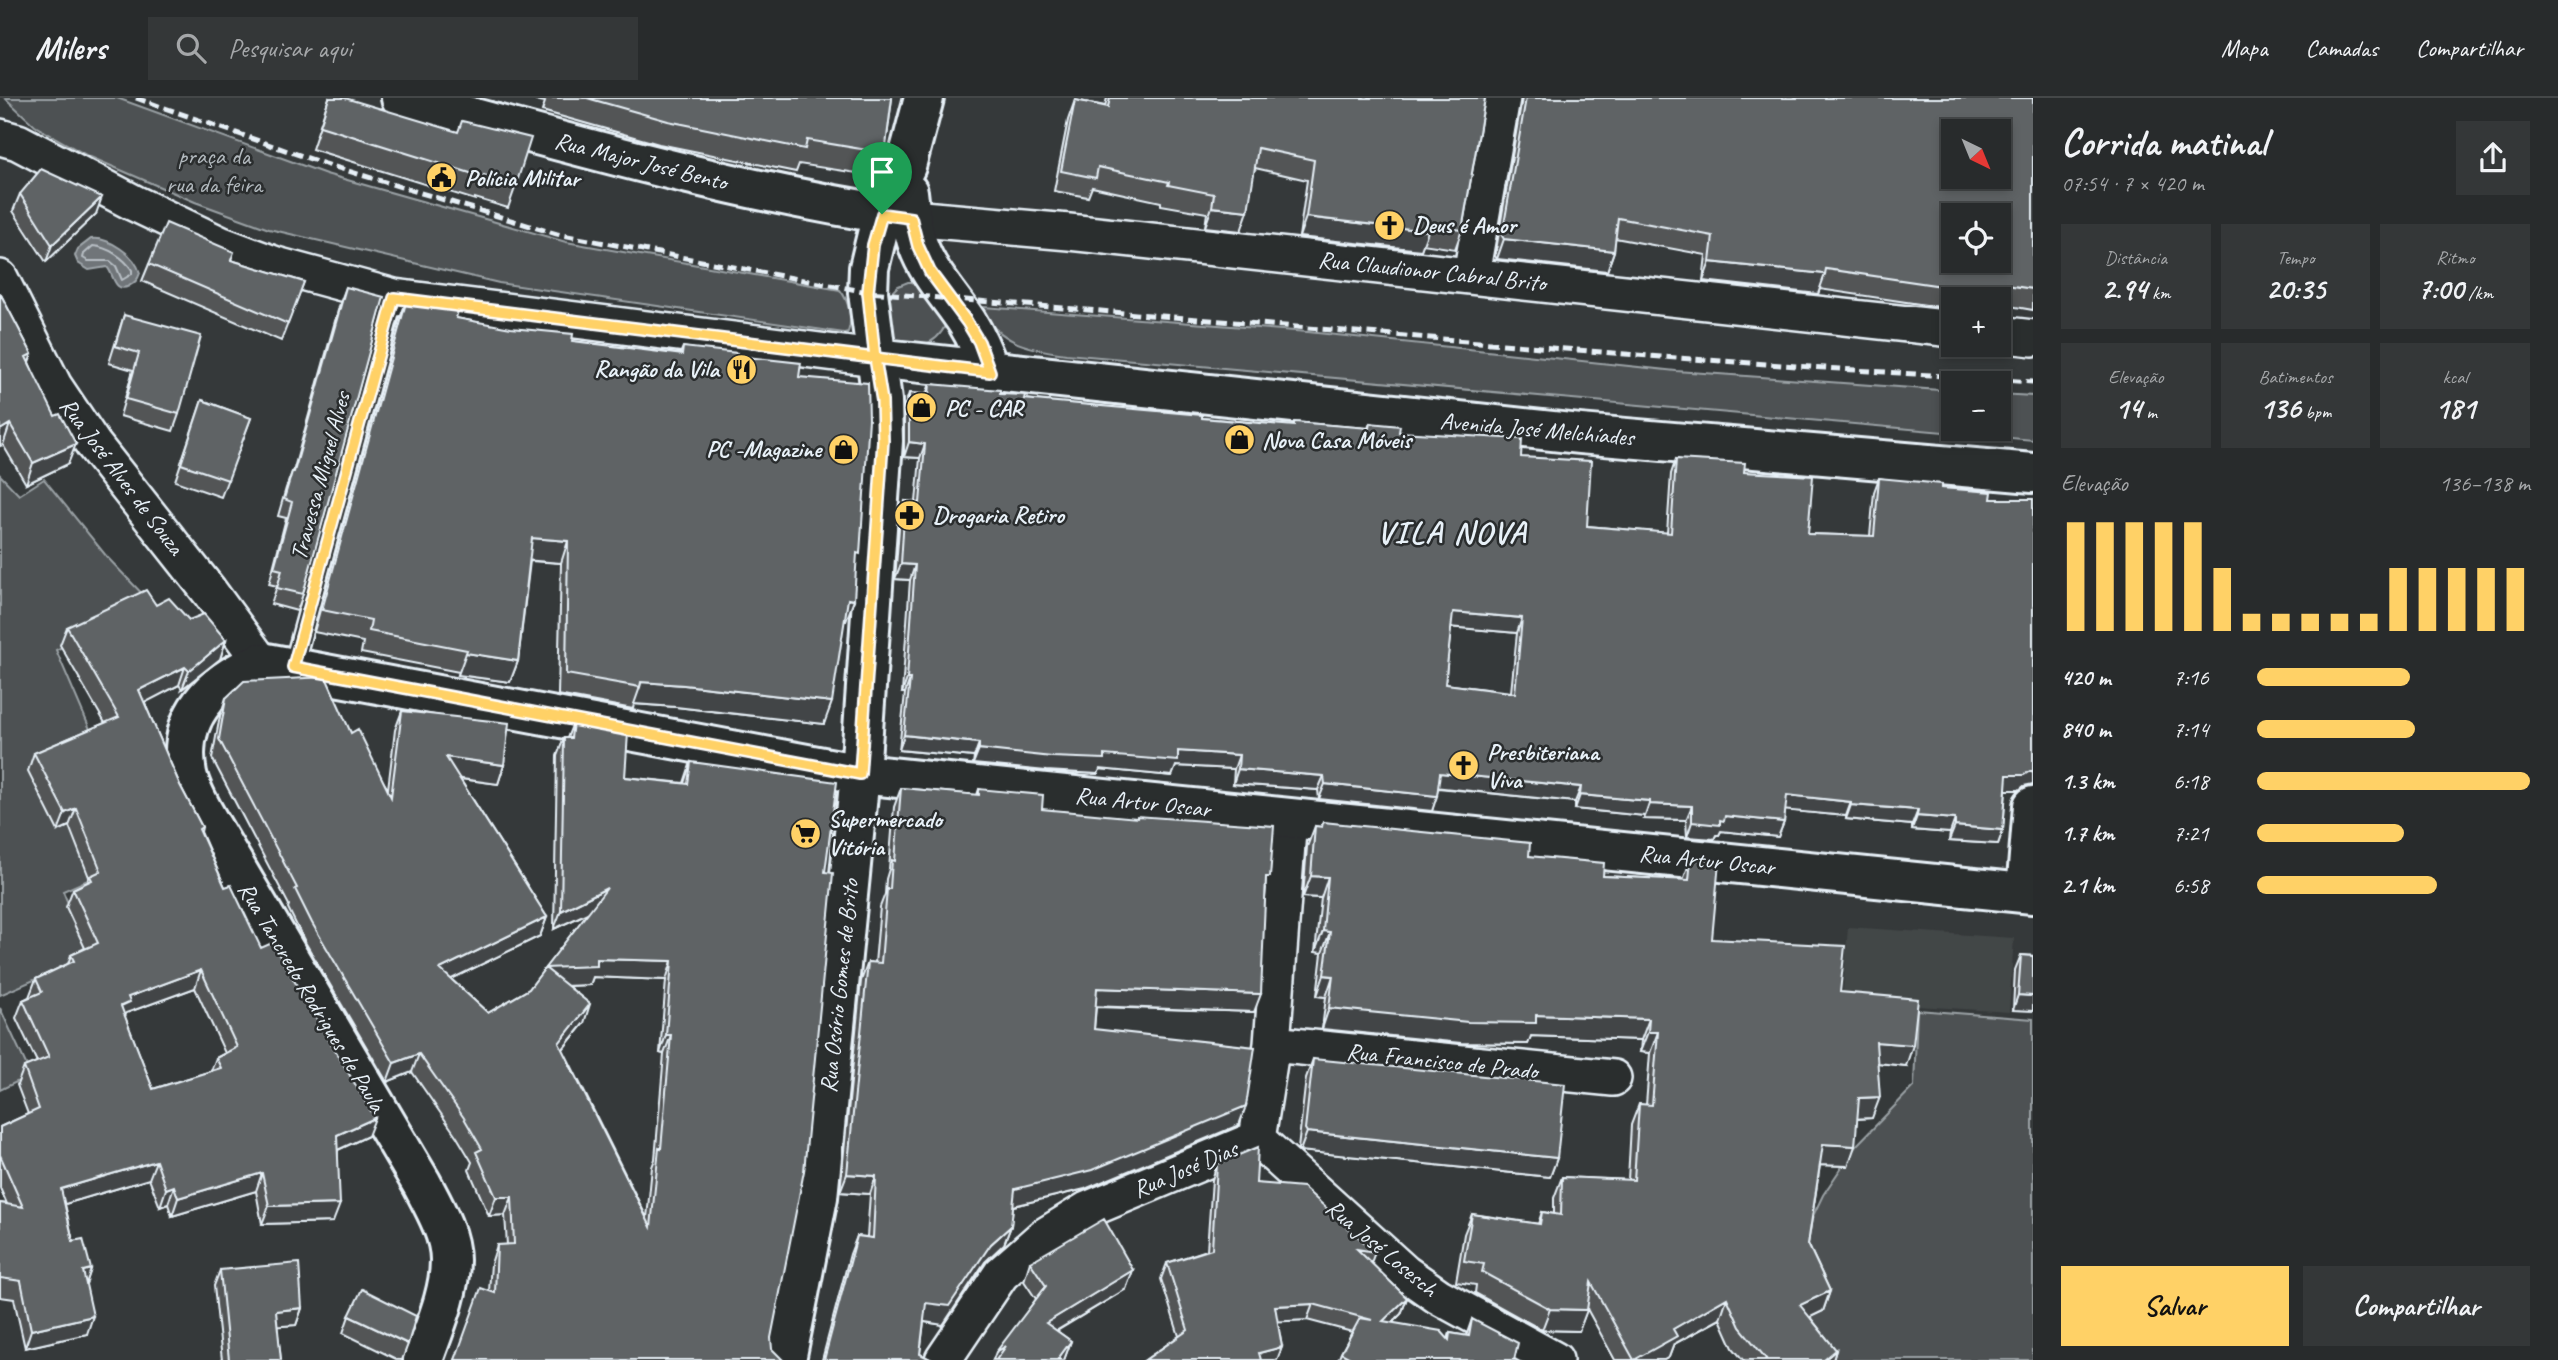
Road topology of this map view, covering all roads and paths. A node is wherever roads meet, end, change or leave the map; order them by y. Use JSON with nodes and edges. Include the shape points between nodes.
{"nodes":[{"id":1,"x":401,"y":98,"type":"edge"},
{"id":2,"x":924,"y":98,"type":"edge"},
{"id":3,"x":1502,"y":98,"type":"edge"},
{"id":4,"x":0,"y":137,"type":"edge"},
{"id":5,"x":896,"y":216,"type":"junction"},
{"id":6,"x":1471,"y":275,"type":"junction"},
{"id":7,"x":0,"y":278,"type":"edge"},
{"id":8,"x":394,"y":298,"type":"junction"},
{"id":9,"x":1941,"y":328,"type":"edge"},
{"id":10,"x":2011,"y":335,"type":"edge"},
{"id":11,"x":2033,"y":338,"type":"edge"},
{"id":12,"x":875,"y":358,"type":"junction"},
{"id":13,"x":990,"y":372,"type":"junction"},
{"id":14,"x":2033,"y":473,"type":"edge"},
{"id":15,"x":277,"y":665,"type":"junction"},
{"id":16,"x":860,"y":774,"type":"junction"},
{"id":17,"x":2033,"y":806,"type":"edge"},
{"id":18,"x":1289,"y":817,"type":"junction"},
{"id":19,"x":2029,"y":894,"type":"edge"},
{"id":20,"x":1272,"y":1044,"type":"junction"},
{"id":21,"x":1612,"y":1078,"type":"dead end"},
{"id":22,"x":1257,"y":1139,"type":"junction"},
{"id":23,"x":423,"y":1360,"type":"edge"},
{"id":24,"x":786,"y":1360,"type":"edge"},
{"id":25,"x":943,"y":1360,"type":"edge"},
{"id":26,"x":1555,"y":1360,"type":"edge"}],
"edges":[{"from":1,"to":5,"type":"street","name":"Rua Major José Bento","via":[[618,158]]},
{"from":2,"to":5,"type":"street"},
{"from":3,"to":6,"type":"street"},
{"from":4,"to":8,"type":"street","via":[[222,245]]},
{"from":5,"to":6,"type":"street","name":"Rua Claudionor Cabral Brito"},
{"from":5,"to":12,"type":"street","name":"Rua Osório Gomes de Brito","via":[[873,245],[868,292]]},
{"from":5,"to":13,"type":"street","via":[[967,322]]},
{"from":6,"to":9,"type":"street","name":"Rua Claudionor Cabral Brito"},
{"from":7,"to":15,"type":"street","name":"Rua José Alves de Souza","via":[[54,386],[93,444],[209,591]]},
{"from":8,"to":12,"type":"street"},
{"from":8,"to":15,"type":"lane","name":"Travessa Miguel Alves"},
{"from":10,"to":11,"type":"street"},
{"from":12,"to":13,"type":"street","name":"Avenida José Melchíades"},
{"from":12,"to":16,"type":"street","name":"Rua Osório Gomes de Brito","via":[[883,441]]},
{"from":13,"to":14,"type":"street","name":"Avenida José Melchíades","via":[[1580,434]]},
{"from":15,"to":16,"type":"street","name":"Rua Artur Oscar"},
{"from":15,"to":23,"type":"street","name":"Rua Tancredo Rodrigues de Paula","via":[[229,677],[203,701],[191,725],[187,774],[210,824],[441,1221],[451,1258],[447,1287]]},
{"from":16,"to":18,"type":"street","name":"Rua Artur Oscar"},
{"from":16,"to":24,"type":"street","name":"Rua Osório Gomes de Brito","via":[[818,1197]]},
{"from":17,"to":19,"type":"street"},
{"from":18,"to":19,"type":"street","name":"Rua Artur Oscar"},
{"from":18,"to":20,"type":"street","name":"Rua José Dias"},
{"from":20,"to":21,"type":"street","name":"Rua Francisco de Prado"},
{"from":20,"to":22,"type":"street","name":"Rua José Dias"},
{"from":22,"to":25,"type":"street","name":"Rua José Dias","via":[[1087,1210],[1043,1237],[1001,1274]]},
{"from":22,"to":26,"type":"street","name":"Rua José Losesch","via":[[1405,1273]]}]}
